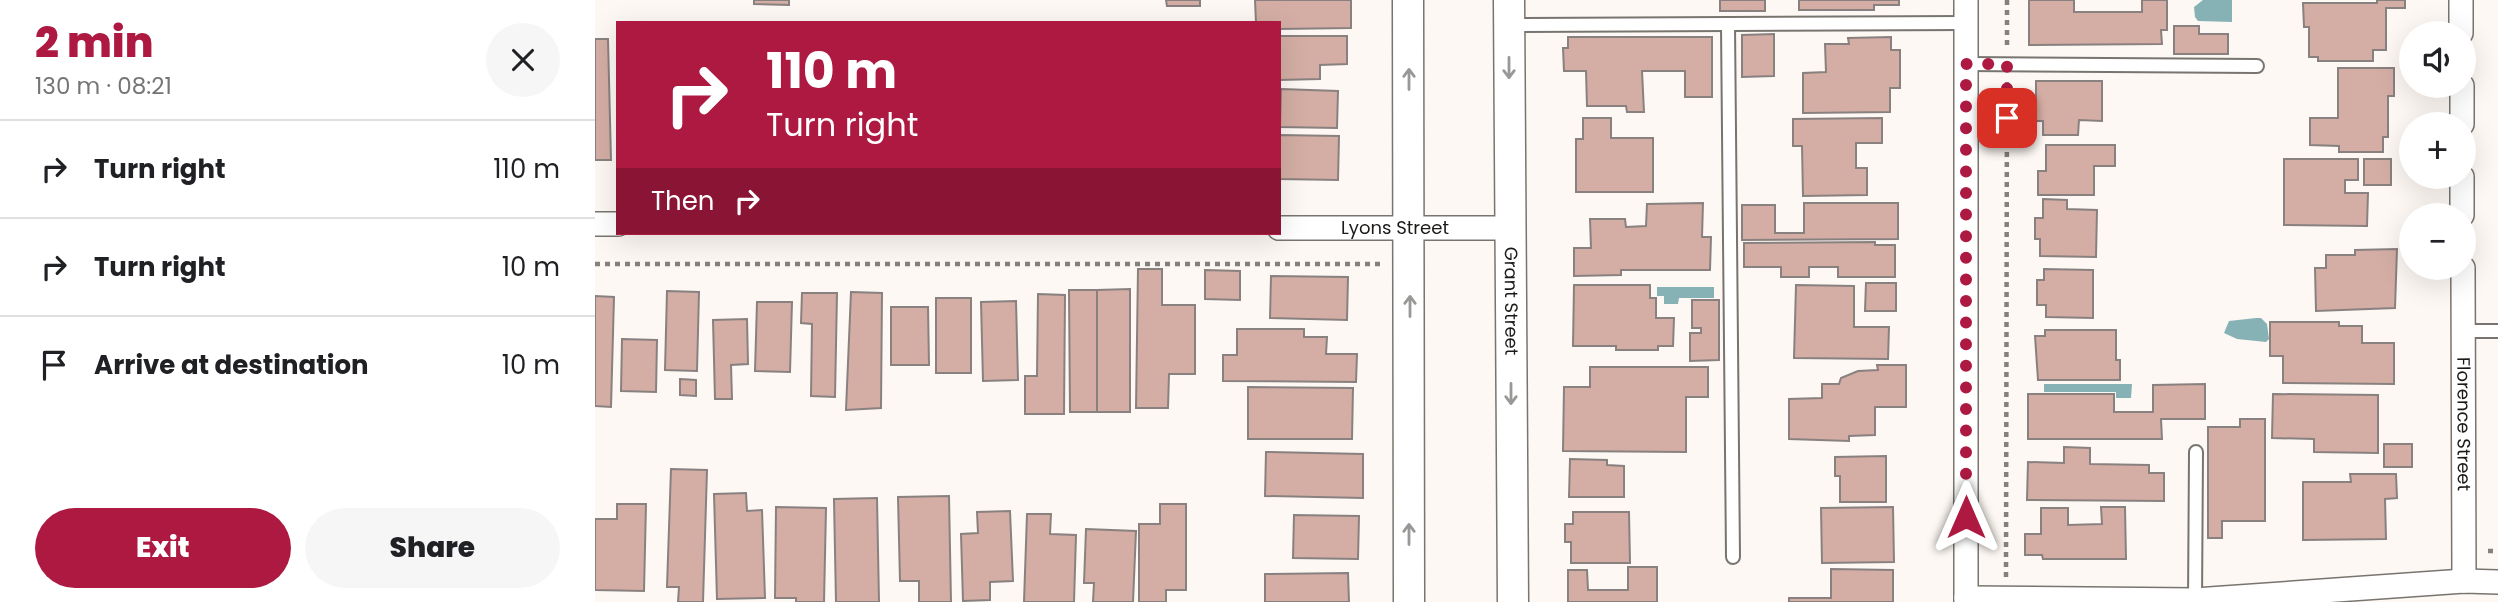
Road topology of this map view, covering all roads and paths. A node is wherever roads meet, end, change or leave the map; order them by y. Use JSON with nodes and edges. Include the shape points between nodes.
{"nodes":[{"id":1,"x":1408,"y":0,"type":"edge"},
{"id":2,"x":1966,"y":0,"type":"edge"},
{"id":3,"x":2007,"y":0,"type":"edge"},
{"id":4,"x":2461,"y":0,"type":"edge"},
{"id":5,"x":1509,"y":13,"type":"edge"},
{"id":6,"x":2461,"y":21,"type":"edge"},
{"id":7,"x":1966,"y":23,"type":"junction"},
{"id":8,"x":1728,"y":25,"type":"junction"},
{"id":9,"x":1966,"y":64,"type":"junction"},
{"id":10,"x":2007,"y":64,"type":"junction"},
{"id":11,"x":2257,"y":66,"type":"dead end"},
{"id":12,"x":595,"y":224,"type":"edge"},
{"id":13,"x":616,"y":224,"type":"edge"},
{"id":14,"x":1410,"y":227,"type":"junction"},
{"id":15,"x":1281,"y":228,"type":"edge"},
{"id":16,"x":1509,"y":228,"type":"junction"},
{"id":17,"x":595,"y":264,"type":"edge"},
{"id":18,"x":1382,"y":264,"type":"dead end"},
{"id":19,"x":2463,"y":280,"type":"edge"},
{"id":20,"x":2463,"y":331,"type":"junction"},
{"id":21,"x":2498,"y":331,"type":"edge"},
{"id":22,"x":2196,"y":452,"type":"dead end"},
{"id":23,"x":1733,"y":557,"type":"dead end"},
{"id":24,"x":2464,"y":581,"type":"junction"},
{"id":25,"x":2498,"y":582,"type":"edge"},
{"id":26,"x":2006,"y":598,"type":"junction"},
{"id":27,"x":1966,"y":600,"type":"edge"},
{"id":28,"x":2196,"y":601,"type":"edge"},
{"id":29,"x":1409,"y":602,"type":"edge"},
{"id":30,"x":1513,"y":602,"type":"edge"}],
"edges":[{"from":14,"to":1,"type":"street","one_way":true},
{"from":2,"to":7,"type":"street"},
{"from":3,"to":10,"type":"path"},
{"from":4,"to":6,"type":"street"},
{"from":5,"to":8,"type":"lane"},
{"from":5,"to":16,"type":"street","name":"Grant Street","one_way":true},
{"from":7,"to":8,"type":"lane"},
{"from":7,"to":9,"type":"street"},
{"from":8,"to":23,"type":"lane"},
{"from":9,"to":10,"type":"lane"},
{"from":9,"to":27,"type":"street"},
{"from":10,"to":11,"type":"lane"},
{"from":10,"to":26,"type":"path"},
{"from":12,"to":13,"type":"street"},
{"from":14,"to":15,"type":"street","name":"Lyons Street"},
{"from":14,"to":16,"type":"street","name":"Lyons Street"},
{"from":29,"to":14,"type":"street","one_way":true},
{"from":16,"to":30,"type":"street","name":"Grant Street","one_way":true},
{"from":17,"to":18,"type":"path"},
{"from":19,"to":20,"type":"street","name":"Florence Street"},
{"from":20,"to":21,"type":"lane"},
{"from":20,"to":24,"type":"street","name":"Florence Street"},
{"from":22,"to":28,"type":"lane"},
{"from":24,"to":25,"type":"street"},
{"from":24,"to":28,"type":"street"},
{"from":26,"to":27,"type":"street"},
{"from":26,"to":28,"type":"street"}]}
